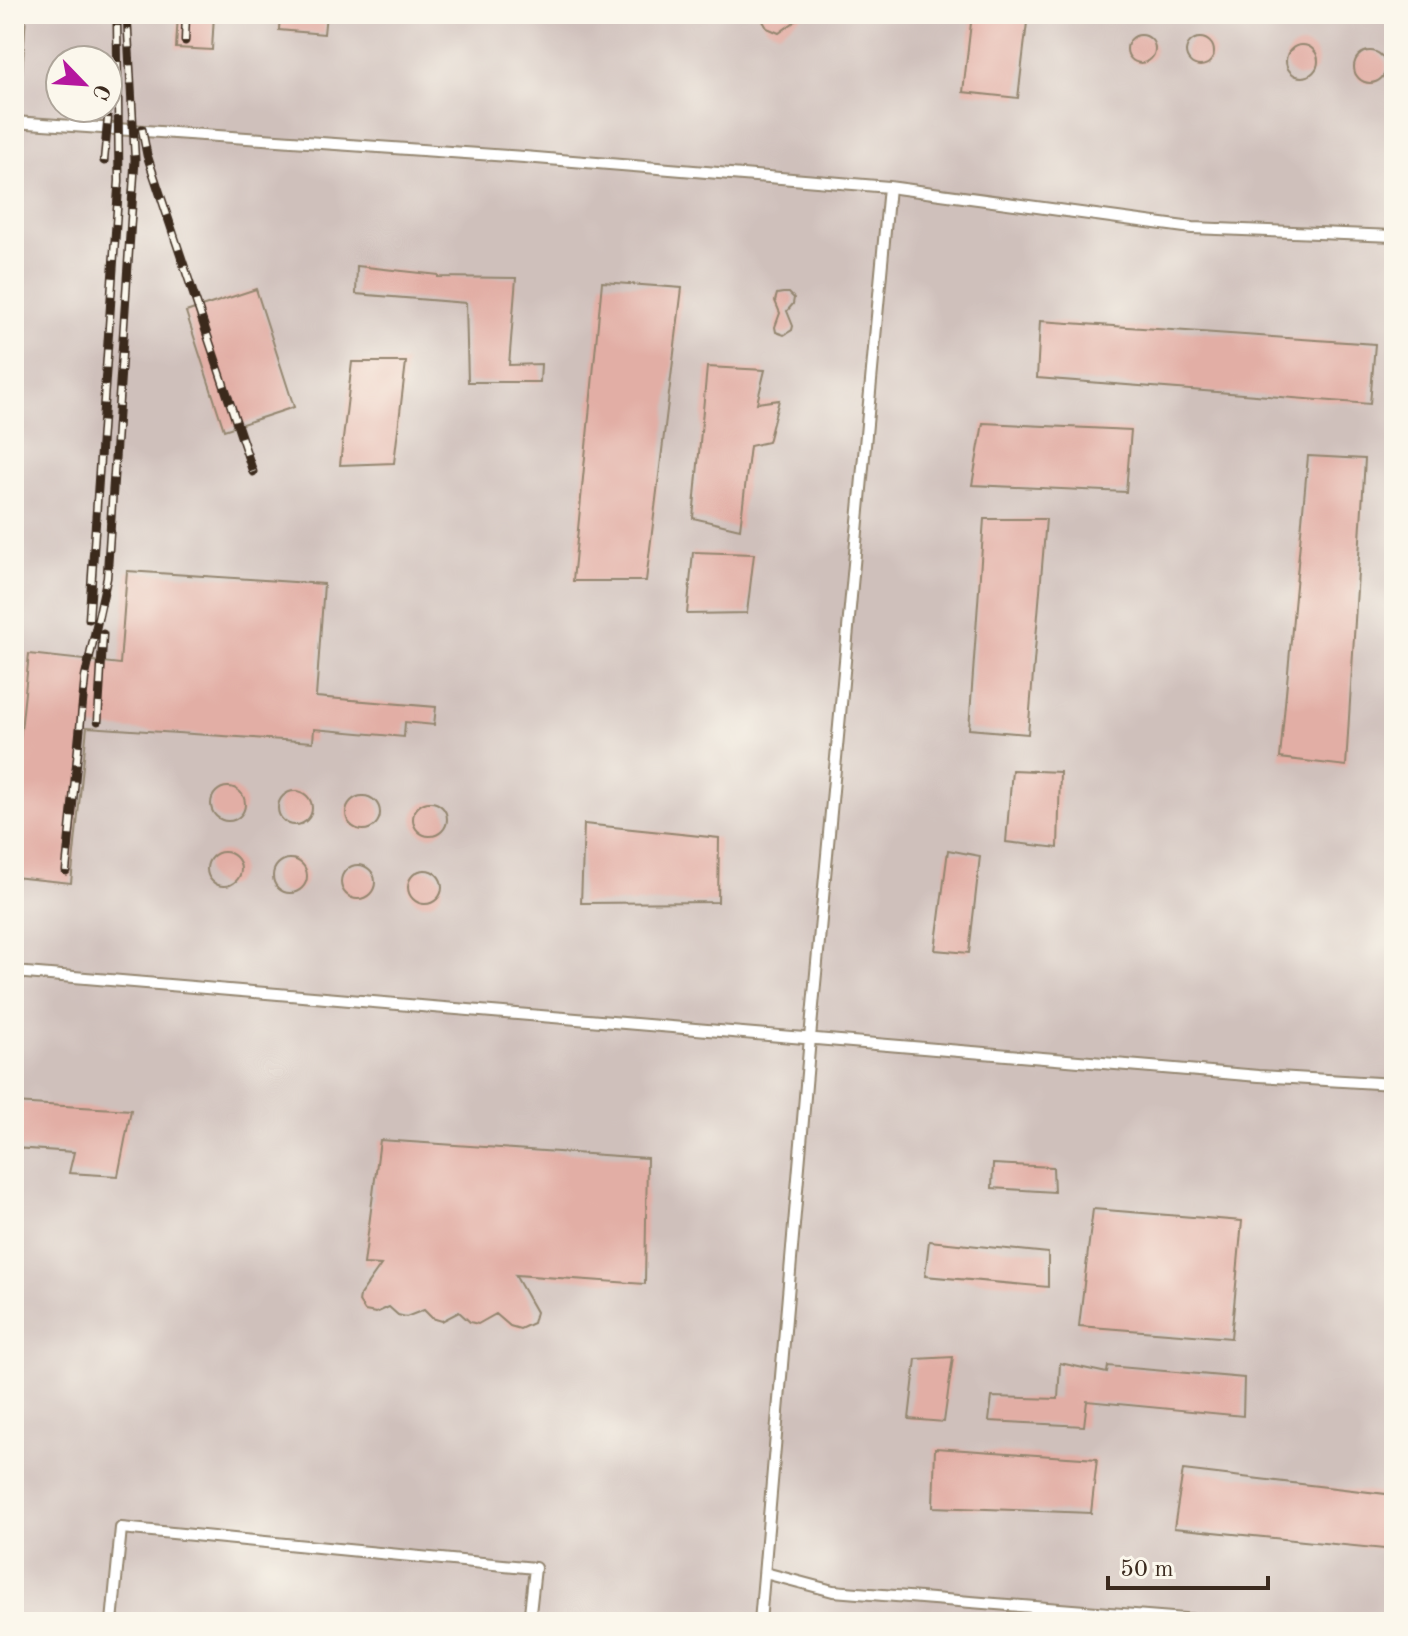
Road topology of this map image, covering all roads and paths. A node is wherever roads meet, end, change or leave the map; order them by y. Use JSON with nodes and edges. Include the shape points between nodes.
{"nodes":[{"id":1,"x":20,"y":14,"type":"edge"},
{"id":2,"x":14,"y":105,"type":"edge"},
{"id":3,"x":14,"y":122,"type":"edge"},
{"id":4,"x":889,"y":187,"type":"junction"},
{"id":5,"x":1394,"y":236,"type":"edge"},
{"id":6,"x":14,"y":972,"type":"edge"},
{"id":7,"x":810,"y":1038,"type":"junction"},
{"id":8,"x":1394,"y":1084,"type":"edge"},
{"id":9,"x":765,"y":1573,"type":"junction"},
{"id":10,"x":112,"y":1622,"type":"edge"},
{"id":11,"x":529,"y":1622,"type":"edge"},
{"id":12,"x":760,"y":1622,"type":"edge"},
{"id":13,"x":1222,"y":1622,"type":"edge"}],
"edges":[{"from":1,"to":2,"type":"lane"},
{"from":3,"to":4,"type":"lane"},
{"from":4,"to":5,"type":"lane","via":[[1192,228]]},
{"from":4,"to":7,"type":"lane"},
{"from":6,"to":7,"type":"lane"},
{"from":7,"to":8,"type":"lane"},
{"from":7,"to":9,"type":"lane"},
{"from":9,"to":12,"type":"lane"},
{"from":9,"to":13,"type":"lane","via":[[833,1591]]},
{"from":10,"to":11,"type":"lane","via":[[121,1528],[535,1568]]}]}
